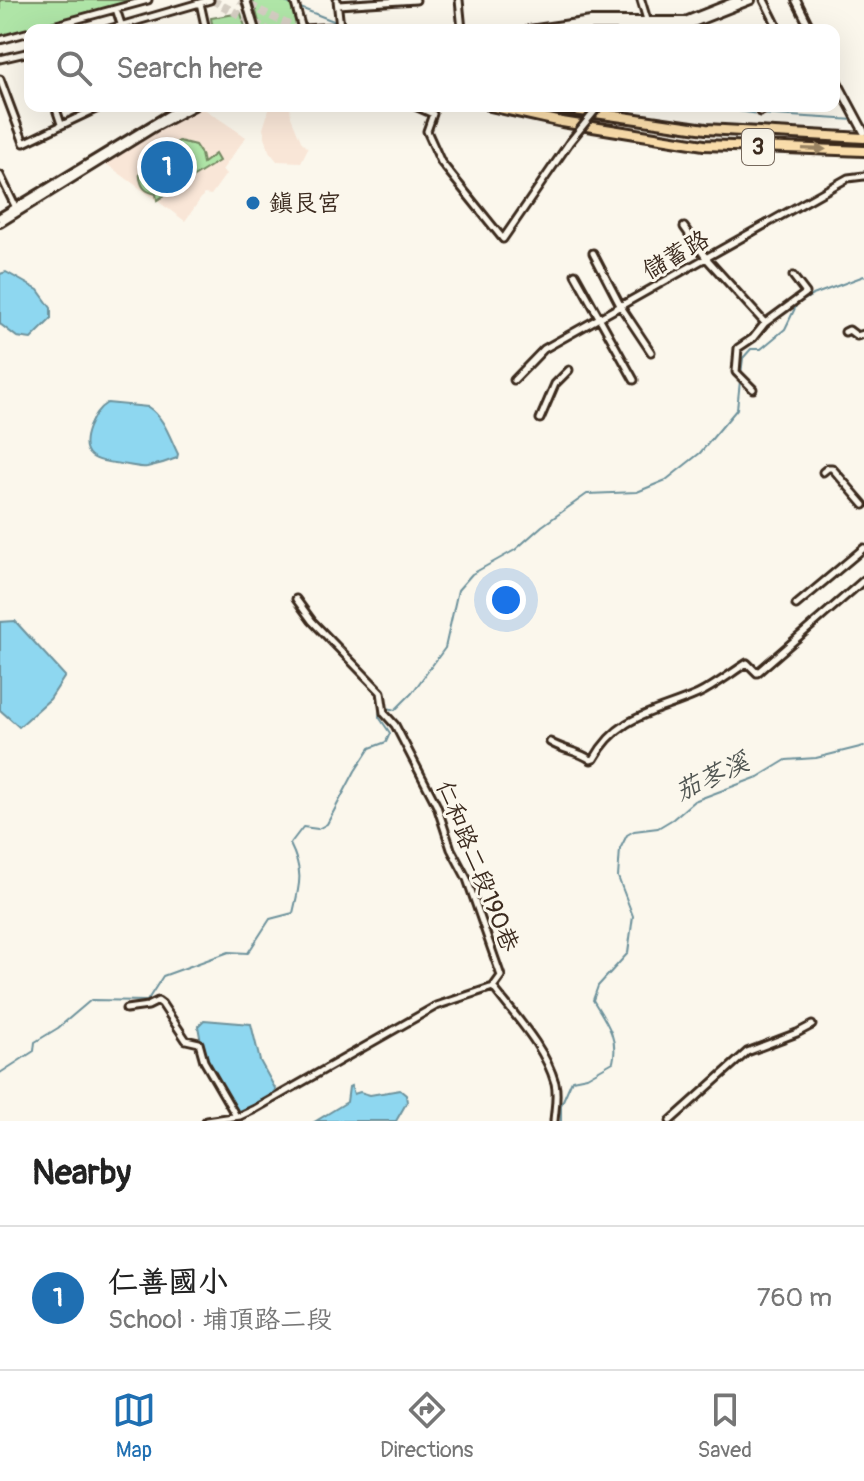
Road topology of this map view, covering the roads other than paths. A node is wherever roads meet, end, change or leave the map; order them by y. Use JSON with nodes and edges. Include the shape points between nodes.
{"nodes":[{"id":1,"x":148,"y":0,"type":"edge"},
{"id":2,"x":210,"y":0,"type":"edge"},
{"id":3,"x":246,"y":0,"type":"edge"},
{"id":4,"x":294,"y":0,"type":"edge"},
{"id":5,"x":416,"y":0,"type":"edge"},
{"id":6,"x":459,"y":0,"type":"edge"},
{"id":7,"x":641,"y":0,"type":"edge"},
{"id":8,"x":738,"y":0,"type":"edge"},
{"id":9,"x":751,"y":0,"type":"edge"},
{"id":10,"x":764,"y":0,"type":"edge"},
{"id":11,"x":796,"y":0,"type":"edge"},
{"id":12,"x":337,"y":2,"type":"edge"},
{"id":13,"x":200,"y":3,"type":"junction"},
{"id":14,"x":116,"y":9,"type":"junction"},
{"id":15,"x":60,"y":24,"type":"edge"},
{"id":16,"x":121,"y":24,"type":"edge"},
{"id":17,"x":134,"y":24,"type":"edge"},
{"id":18,"x":203,"y":24,"type":"edge"},
{"id":19,"x":253,"y":24,"type":"edge"},
{"id":20,"x":301,"y":24,"type":"edge"},
{"id":21,"x":340,"y":24,"type":"edge"},
{"id":22,"x":461,"y":24,"type":"edge"},
{"id":23,"x":570,"y":24,"type":"edge"},
{"id":24,"x":634,"y":24,"type":"edge"},
{"id":25,"x":648,"y":24,"type":"edge"},
{"id":26,"x":687,"y":24,"type":"edge"},
{"id":27,"x":688,"y":24,"type":"edge"},
{"id":28,"x":776,"y":24,"type":"edge"},
{"id":29,"x":808,"y":24,"type":"edge"},
{"id":30,"x":24,"y":35,"type":"edge"},
{"id":31,"x":0,"y":40,"type":"edge"},
{"id":32,"x":24,"y":53,"type":"edge"},
{"id":33,"x":0,"y":59,"type":"edge"},
{"id":34,"x":0,"y":79,"type":"edge"},
{"id":35,"x":840,"y":87,"type":"edge"},
{"id":36,"x":57,"y":112,"type":"edge"},
{"id":37,"x":88,"y":112,"type":"edge"},
{"id":38,"x":173,"y":112,"type":"edge"},
{"id":39,"x":183,"y":112,"type":"edge"},
{"id":40,"x":428,"y":112,"type":"edge"},
{"id":41,"x":517,"y":112,"type":"edge"},
{"id":42,"x":588,"y":112,"type":"edge"},
{"id":43,"x":594,"y":112,"type":"edge"},
{"id":44,"x":862,"y":112,"type":"edge"},
{"id":45,"x":855,"y":116,"type":"junction"},
{"id":46,"x":61,"y":124,"type":"junction"},
{"id":47,"x":864,"y":132,"type":"edge"},
{"id":48,"x":864,"y":138,"type":"edge"},
{"id":49,"x":864,"y":151,"type":"edge"},
{"id":50,"x":0,"y":175,"type":"edge"},
{"id":51,"x":864,"y":176,"type":"edge"},
{"id":52,"x":17,"y":210,"type":"junction"},
{"id":53,"x":0,"y":217,"type":"edge"},
{"id":54,"x":0,"y":223,"type":"edge"},
{"id":55,"x":684,"y":227,"type":"dead end"},
{"id":56,"x":593,"y":253,"type":"dead end"},
{"id":57,"x":706,"y":258,"type":"junction"},
{"id":58,"x":575,"y":274,"type":"dead end"},
{"id":59,"x":793,"y":276,"type":"dead end"},
{"id":60,"x":621,"y":307,"type":"junction"},
{"id":61,"x":600,"y":318,"type":"junction"},
{"id":62,"x":765,"y":323,"type":"junction"},
{"id":63,"x":845,"y":332,"type":"dead end"},
{"id":64,"x":864,"y":334,"type":"edge"},
{"id":65,"x":651,"y":352,"type":"dead end"},
{"id":66,"x":569,"y":370,"type":"dead end"},
{"id":67,"x":514,"y":380,"type":"dead end"},
{"id":68,"x":634,"y":380,"type":"dead end"},
{"id":69,"x":753,"y":389,"type":"dead end"},
{"id":70,"x":540,"y":419,"type":"dead end"},
{"id":71,"x":823,"y":472,"type":"dead end"},
{"id":72,"x":864,"y":505,"type":"edge"},
{"id":73,"x":864,"y":548,"type":"edge"},
{"id":74,"x":864,"y":580,"type":"edge"},
{"id":75,"x":296,"y":599,"type":"dead end"},
{"id":76,"x":796,"y":605,"type":"dead end"},
{"id":77,"x":550,"y":742,"type":"dead end"},
{"id":78,"x":493,"y":987,"type":"junction"},
{"id":79,"x":126,"y":1009,"type":"dead end"},
{"id":80,"x":812,"y":1025,"type":"dead end"},
{"id":81,"x":236,"y":1116,"type":"junction"},
{"id":82,"x":206,"y":1121,"type":"edge"},
{"id":83,"x":554,"y":1121,"type":"edge"},
{"id":84,"x":670,"y":1121,"type":"edge"}],
"edges":[{"from":1,"to":14,"type":"street"},
{"from":2,"to":13,"type":"street"},
{"from":3,"to":19,"type":"street"},
{"from":4,"to":20,"type":"street"},
{"from":5,"to":12,"type":"street"},
{"from":6,"to":22,"type":"street"},
{"from":7,"to":25,"type":"street"},
{"from":8,"to":26,"type":"street"},
{"from":9,"to":27,"type":"street"},
{"from":10,"to":28,"type":"street"},
{"from":11,"to":29,"type":"street"},
{"from":12,"to":21,"type":"street"},
{"from":13,"to":17,"type":"street"},
{"from":13,"to":18,"type":"street"},
{"from":14,"to":15,"type":"street"},
{"from":14,"to":16,"type":"street"},
{"from":23,"to":24,"type":"street"},
{"from":30,"to":31,"type":"street"},
{"from":32,"to":33,"type":"street"},
{"from":34,"to":46,"type":"street","via":[[24,143]]},
{"from":35,"to":45,"type":"street"},
{"from":36,"to":46,"type":"street"},
{"from":37,"to":46,"type":"street"},
{"from":38,"to":52,"type":"street"},
{"from":39,"to":52,"type":"street"},
{"from":40,"to":43,"type":"street","bridge":true,"via":[[433,114],[427,131],[441,162],[503,239]]},
{"from":41,"to":49,"type":"highway","number":"3","one_way":true,"via":[[704,145]]},
{"from":42,"to":48,"type":"highway","number":"3","via":[[706,129]]},
{"from":44,"to":45,"type":"street"},
{"from":45,"to":47,"type":"street"},
{"from":50,"to":52,"type":"street"},
{"from":51,"to":57,"type":"street","name":"儲蓄路","via":[[848,178]]},
{"from":52,"to":53,"type":"street"},
{"from":52,"to":54,"type":"street"},
{"from":55,"to":57,"type":"street"},
{"from":56,"to":60,"type":"street"},
{"from":57,"to":60,"type":"street","name":"儲蓄路"},
{"from":57,"to":62,"type":"street"},
{"from":58,"to":61,"type":"street"},
{"from":59,"to":62,"type":"street","via":[[806,293]]},
{"from":60,"to":61,"type":"street","name":"儲蓄路"},
{"from":60,"to":65,"type":"street"},
{"from":61,"to":67,"type":"street","name":"儲蓄路","via":[[544,349]]},
{"from":61,"to":68,"type":"street"},
{"from":62,"to":69,"type":"street","via":[[740,345],[736,356],[736,372]]},
{"from":63,"to":64,"type":"street"},
{"from":66,"to":70,"type":"street","via":[[555,384]]},
{"from":71,"to":72,"type":"street","via":[[832,468]]},
{"from":73,"to":76,"type":"street"},
{"from":74,"to":77,"type":"street","via":[[757,673],[747,663],[700,693],[622,725],[594,759]]},
{"from":75,"to":78,"type":"street","name":"仁和路二段190巷","via":[[381,692],[384,713],[437,806],[467,879],[501,976]]},
{"from":78,"to":81,"type":"street","via":[[436,1006]]},
{"from":78,"to":83,"type":"street","name":"仁和路二段190巷","via":[[544,1055],[555,1080]]},
{"from":79,"to":81,"type":"street","via":[[162,1004],[186,1040],[199,1043]]},
{"from":80,"to":84,"type":"street","via":[[747,1052]]},
{"from":81,"to":82,"type":"street"}]}
